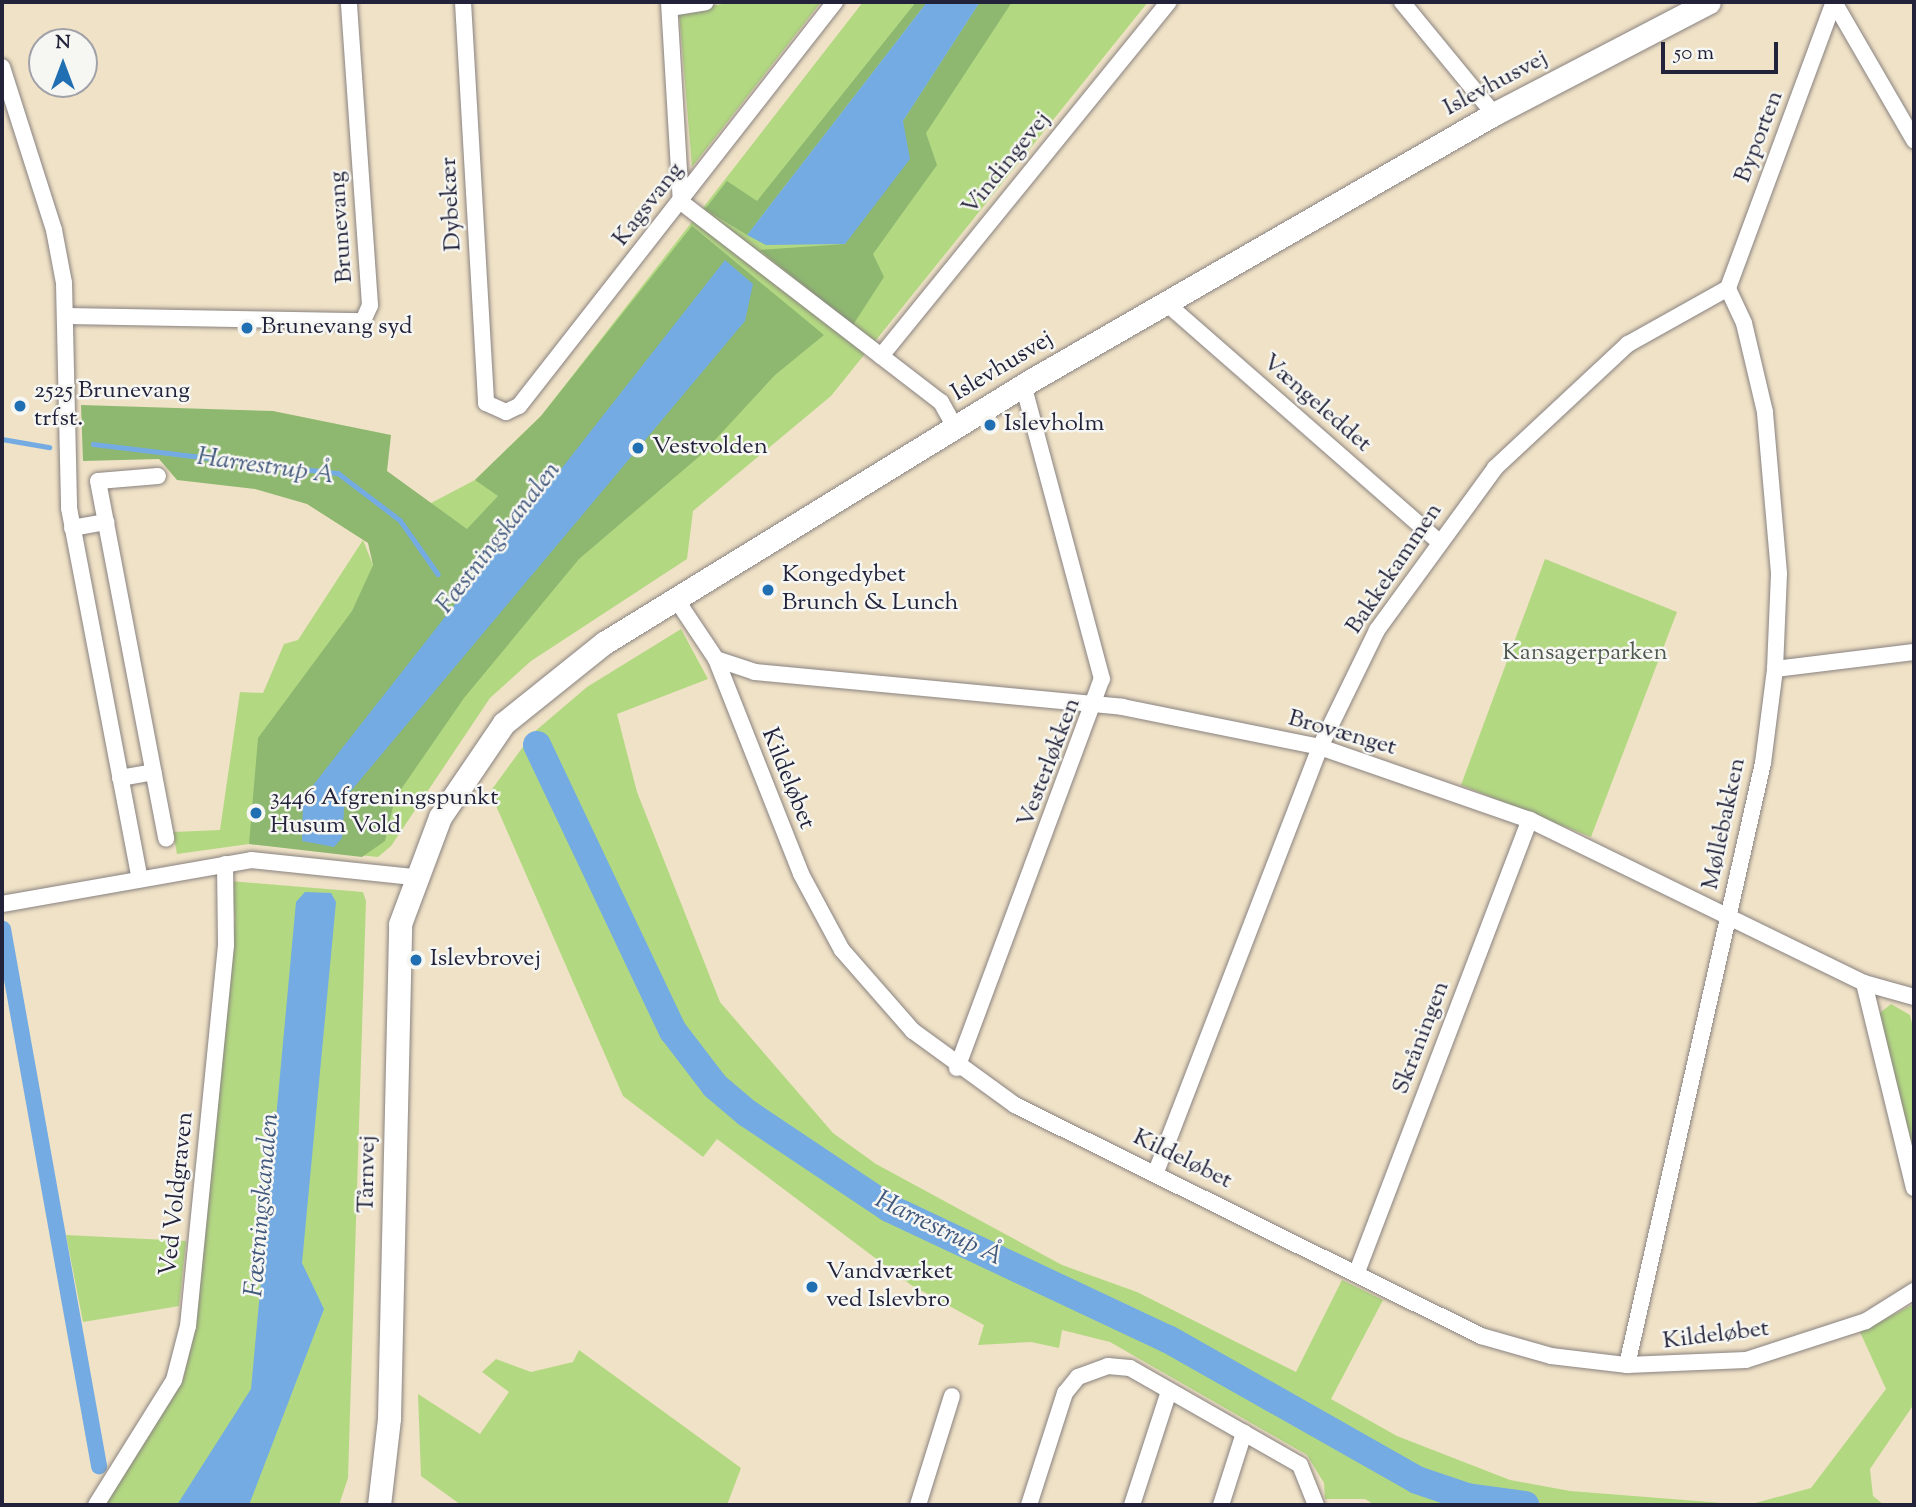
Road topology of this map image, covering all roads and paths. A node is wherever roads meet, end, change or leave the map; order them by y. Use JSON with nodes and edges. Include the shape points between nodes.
{"nodes":[{"id":1,"x":349,"y":2,"type":"edge"},
{"id":2,"x":463,"y":2,"type":"edge"},
{"id":3,"x":706,"y":2,"type":"edge"},
{"id":4,"x":835,"y":2,"type":"edge"},
{"id":5,"x":1169,"y":2,"type":"edge"},
{"id":6,"x":1402,"y":2,"type":"edge"},
{"id":7,"x":1709,"y":2,"type":"edge"},
{"id":8,"x":1834,"y":2,"type":"edge"},
{"id":9,"x":669,"y":5,"type":"edge"},
{"id":10,"x":2,"y":68,"type":"edge"},
{"id":11,"x":1494,"y":114,"type":"junction"},
{"id":12,"x":1914,"y":140,"type":"edge"},
{"id":13,"x":681,"y":201,"type":"junction"},
{"id":14,"x":1728,"y":288,"type":"junction"},
{"id":15,"x":1165,"y":302,"type":"junction"},
{"id":16,"x":67,"y":316,"type":"junction"},
{"id":17,"x":881,"y":356,"type":"junction"},
{"id":18,"x":1023,"y":385,"type":"junction"},
{"id":19,"x":486,"y":403,"type":"joint"},
{"id":20,"x":955,"y":427,"type":"junction"},
{"id":21,"x":158,"y":476,"type":"dead end"},
{"id":22,"x":106,"y":522,"type":"junction"},
{"id":23,"x":72,"y":528,"type":"junction"},
{"id":24,"x":1437,"y":540,"type":"junction"},
{"id":25,"x":676,"y":599,"type":"junction"},
{"id":26,"x":1914,"y":652,"type":"edge"},
{"id":27,"x":716,"y":659,"type":"junction"},
{"id":28,"x":1775,"y":669,"type":"junction"},
{"id":29,"x":1098,"y":706,"type":"junction"},
{"id":30,"x":1320,"y":747,"type":"junction"},
{"id":31,"x":153,"y":772,"type":"junction"},
{"id":32,"x":120,"y":778,"type":"junction"},
{"id":33,"x":1530,"y":820,"type":"junction"},
{"id":34,"x":166,"y":839,"type":"dead end"},
{"id":35,"x":225,"y":864,"type":"junction"},
{"id":36,"x":413,"y":877,"type":"junction"},
{"id":37,"x":140,"y":879,"type":"junction"},
{"id":38,"x":2,"y":904,"type":"edge"},
{"id":39,"x":1728,"y":916,"type":"junction"},
{"id":40,"x":1864,"y":983,"type":"junction"},
{"id":41,"x":1914,"y":997,"type":"edge"},
{"id":42,"x":957,"y":1068,"type":"junction"},
{"id":43,"x":1156,"y":1172,"type":"junction"},
{"id":44,"x":1914,"y":1188,"type":"edge"},
{"id":45,"x":1357,"y":1272,"type":"junction"},
{"id":46,"x":1914,"y":1291,"type":"edge"},
{"id":47,"x":1626,"y":1366,"type":"junction"},
{"id":48,"x":1169,"y":1391,"type":"junction"},
{"id":49,"x":953,"y":1396,"type":"dead end"},
{"id":50,"x":1244,"y":1433,"type":"junction"},
{"id":51,"x":381,"y":1474,"type":"junction"},
{"id":52,"x":96,"y":1505,"type":"edge"},
{"id":53,"x":369,"y":1505,"type":"edge"},
{"id":54,"x":379,"y":1505,"type":"edge"},
{"id":55,"x":918,"y":1505,"type":"edge"},
{"id":56,"x":1029,"y":1505,"type":"edge"},
{"id":57,"x":1132,"y":1505,"type":"edge"},
{"id":58,"x":1221,"y":1505,"type":"edge"},
{"id":59,"x":1316,"y":1505,"type":"edge"}],
"edges":[{"from":1,"to":16,"type":"street","name":"Brunevang","via":[[370,305],[363,321]]},
{"from":2,"to":19,"type":"street","name":"Dybekær"},
{"from":3,"to":9,"type":"street"},
{"from":4,"to":13,"type":"street","name":"Kagsvang"},
{"from":5,"to":17,"type":"street","name":"Vindingevej"},
{"from":6,"to":11,"type":"street"},
{"from":7,"to":11,"type":"street","name":"Islevhusvej"},
{"from":8,"to":12,"type":"street"},
{"from":8,"to":14,"type":"street","name":"Byporten"},
{"from":9,"to":13,"type":"street"},
{"from":10,"to":16,"type":"street","via":[[54,230]]},
{"from":11,"to":15,"type":"street","name":"Islevhusvej"},
{"from":13,"to":17,"type":"street"},
{"from":13,"to":19,"type":"street","name":"Kagsvang","via":[[519,406],[506,412]]},
{"from":14,"to":24,"type":"street","name":"Bakkekammen","via":[[1628,344],[1495,468]]},
{"from":14,"to":28,"type":"street","name":"Møllebakken","via":[[1744,323],[1765,412],[1779,573]]},
{"from":15,"to":18,"type":"street","name":"Islevhusvej"},
{"from":15,"to":24,"type":"street","name":"Vængeleddet"},
{"from":16,"to":23,"type":"street"},
{"from":17,"to":20,"type":"street","via":[[942,402]]},
{"from":18,"to":20,"type":"street","name":"Islevhusvej"},
{"from":18,"to":29,"type":"street","name":"Vesterløkken","via":[[1102,680]]},
{"from":20,"to":25,"type":"street","name":"Islevhusvej"},
{"from":21,"to":22,"type":"street","via":[[98,481]]},
{"from":22,"to":23,"type":"street"},
{"from":22,"to":31,"type":"street"},
{"from":23,"to":32,"type":"street"},
{"from":24,"to":30,"type":"street","name":"Bakkekammen","via":[[1377,630]]},
{"from":25,"to":27,"type":"street","name":"Kildeløbet"},
{"from":25,"to":36,"type":"street","name":"Islevhusvej","via":[[560,672],[504,723],[458,783]]},
{"from":26,"to":28,"type":"street"},
{"from":27,"to":29,"type":"street","name":"Brovænget","via":[[755,672]]},
{"from":27,"to":42,"type":"street","name":"Kildeløbet","via":[[801,874],[842,950],[912,1031]]},
{"from":28,"to":39,"type":"street","name":"Møllebakken","via":[[1763,763]]},
{"from":29,"to":30,"type":"street","name":"Brovænget"},
{"from":29,"to":42,"type":"street","name":"Vesterløkken"},
{"from":30,"to":33,"type":"street","name":"Brovænget"},
{"from":30,"to":43,"type":"street","name":"Bakkekammen"},
{"from":31,"to":32,"type":"street"},
{"from":31,"to":34,"type":"street"},
{"from":32,"to":37,"type":"street"},
{"from":33,"to":39,"type":"street","name":"Brovænget"},
{"from":33,"to":45,"type":"street","name":"Skråningen"},
{"from":35,"to":36,"type":"street","via":[[279,862]]},
{"from":35,"to":37,"type":"street"},
{"from":35,"to":52,"type":"street","name":"Ved Voldgraven","via":[[226,945],[188,1326],[168,1390]]},
{"from":36,"to":51,"type":"street","name":"Tårnvej","via":[[399,950],[389,1418]]},
{"from":37,"to":38,"type":"street"},
{"from":39,"to":40,"type":"street","name":"Brovænget"},
{"from":39,"to":47,"type":"street","name":"Møllebakken"},
{"from":40,"to":41,"type":"street","name":"Brovænget"},
{"from":40,"to":44,"type":"street"},
{"from":42,"to":43,"type":"street","name":"Kildeløbet","via":[[1015,1105]]},
{"from":43,"to":45,"type":"street","name":"Kildeløbet"},
{"from":45,"to":47,"type":"street","name":"Kildeløbet","via":[[1481,1336],[1551,1356]]},
{"from":46,"to":47,"type":"street","name":"Kildeløbet","via":[[1866,1321],[1757,1357]]},
{"from":48,"to":50,"type":"street"},
{"from":48,"to":56,"type":"street","via":[[1130,1368],[1108,1366],[1078,1377],[1065,1393]]},
{"from":48,"to":57,"type":"street"},
{"from":49,"to":55,"type":"street"},
{"from":50,"to":58,"type":"street"},
{"from":50,"to":59,"type":"street","via":[[1300,1465]]},
{"from":51,"to":53,"type":"street","name":"Tårnvej"},
{"from":51,"to":54,"type":"street","name":"Tårnvej"}]}
